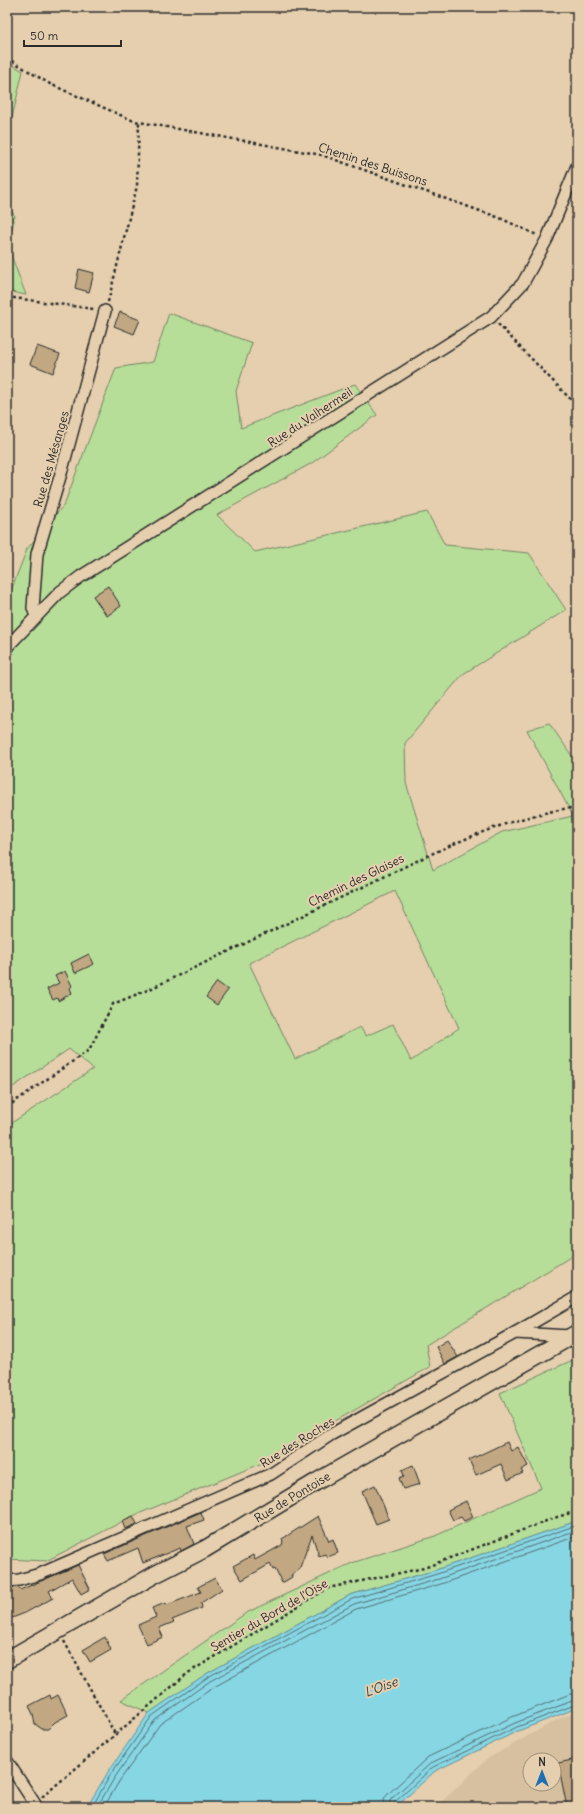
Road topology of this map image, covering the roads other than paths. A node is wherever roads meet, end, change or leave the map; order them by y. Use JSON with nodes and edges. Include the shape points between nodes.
{"nodes":[{"id":1,"x":577,"y":166,"type":"edge"},
{"id":2,"x":105,"y":311,"type":"road end"},
{"id":3,"x":36,"y":616,"type":"junction"},
{"id":4,"x":7,"y":647,"type":"edge"},
{"id":5,"x":577,"y":1297,"type":"edge"},
{"id":6,"x":515,"y":1333,"type":"junction"},
{"id":7,"x":576,"y":1335,"type":"edge"},
{"id":8,"x":7,"y":1581,"type":"edge"},
{"id":9,"x":7,"y":1660,"type":"edge"},
{"id":10,"x":7,"y":1761,"type":"edge"},
{"id":11,"x":34,"y":1806,"type":"edge"}],
"edges":[{"from":1,"to":3,"type":"street","name":"Rue du Valhermeil","via":[[547,239],[523,283],[491,317],[80,577],[60,592]]},
{"from":2,"to":3,"type":"street","name":"Rue des Mésanges","via":[[37,554],[32,608]]},
{"from":3,"to":4,"type":"street","name":"Rue du Valhermeil"},
{"from":5,"to":6,"type":"street","name":"Rue des Roches"},
{"from":6,"to":7,"type":"street"},
{"from":6,"to":8,"type":"street","name":"Rue des Roches","via":[[332,1434],[271,1474],[40,1574]]},
{"from":7,"to":9,"type":"main road","name":"Rue de Pontoise"},
{"from":10,"to":11,"type":"street"}]}
